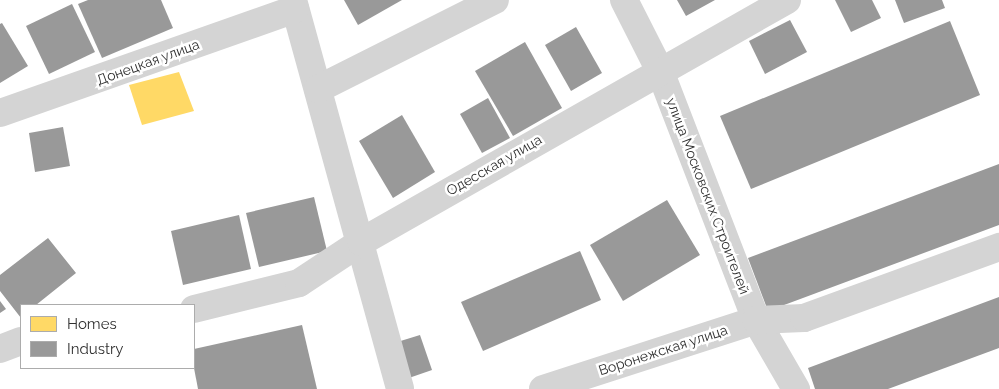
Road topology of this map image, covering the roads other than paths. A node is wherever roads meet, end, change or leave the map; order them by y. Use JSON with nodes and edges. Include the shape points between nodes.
{"nodes":[{"id":1,"x":496,"y":0,"type":"edge"},
{"id":2,"x":624,"y":0,"type":"edge"},
{"id":3,"x":788,"y":0,"type":"edge"},
{"id":4,"x":294,"y":5,"type":"edge"},
{"id":5,"x":660,"y":71,"type":"junction"},
{"id":6,"x":318,"y":89,"type":"junction"},
{"id":7,"x":0,"y":113,"type":"edge"},
{"id":8,"x":361,"y":242,"type":"junction"},
{"id":9,"x":999,"y":247,"type":"edge"},
{"id":10,"x":195,"y":309,"type":"edge"},
{"id":11,"x":756,"y":320,"type":"junction"},
{"id":12,"x":20,"y":341,"type":"edge"},
{"id":13,"x":0,"y":348,"type":"edge"},
{"id":14,"x":400,"y":389,"type":"edge"},
{"id":15,"x":542,"y":389,"type":"edge"},
{"id":16,"x":796,"y":389,"type":"edge"}],
"edges":[{"from":1,"to":6,"type":"street"},
{"from":2,"to":5,"type":"street","name":"улица Московских Строителей"},
{"from":3,"to":5,"type":"street","name":"Одесская улица"},
{"from":4,"to":6,"type":"street"},
{"from":4,"to":7,"type":"street","name":"Донецкая улица"},
{"from":5,"to":8,"type":"street","name":"Одесская улица"},
{"from":5,"to":11,"type":"street","name":"улица Московских Строителей"},
{"from":6,"to":8,"type":"street"},
{"from":8,"to":10,"type":"street","name":"Одесская улица","via":[[299,283]]},
{"from":8,"to":14,"type":"street"},
{"from":9,"to":11,"type":"street","name":"Воронежская улица","via":[[804,318]]},
{"from":11,"to":15,"type":"street","name":"Воронежская улица"},
{"from":11,"to":16,"type":"street","name":"улица Московских Строителей"},
{"from":12,"to":13,"type":"street"}]}
